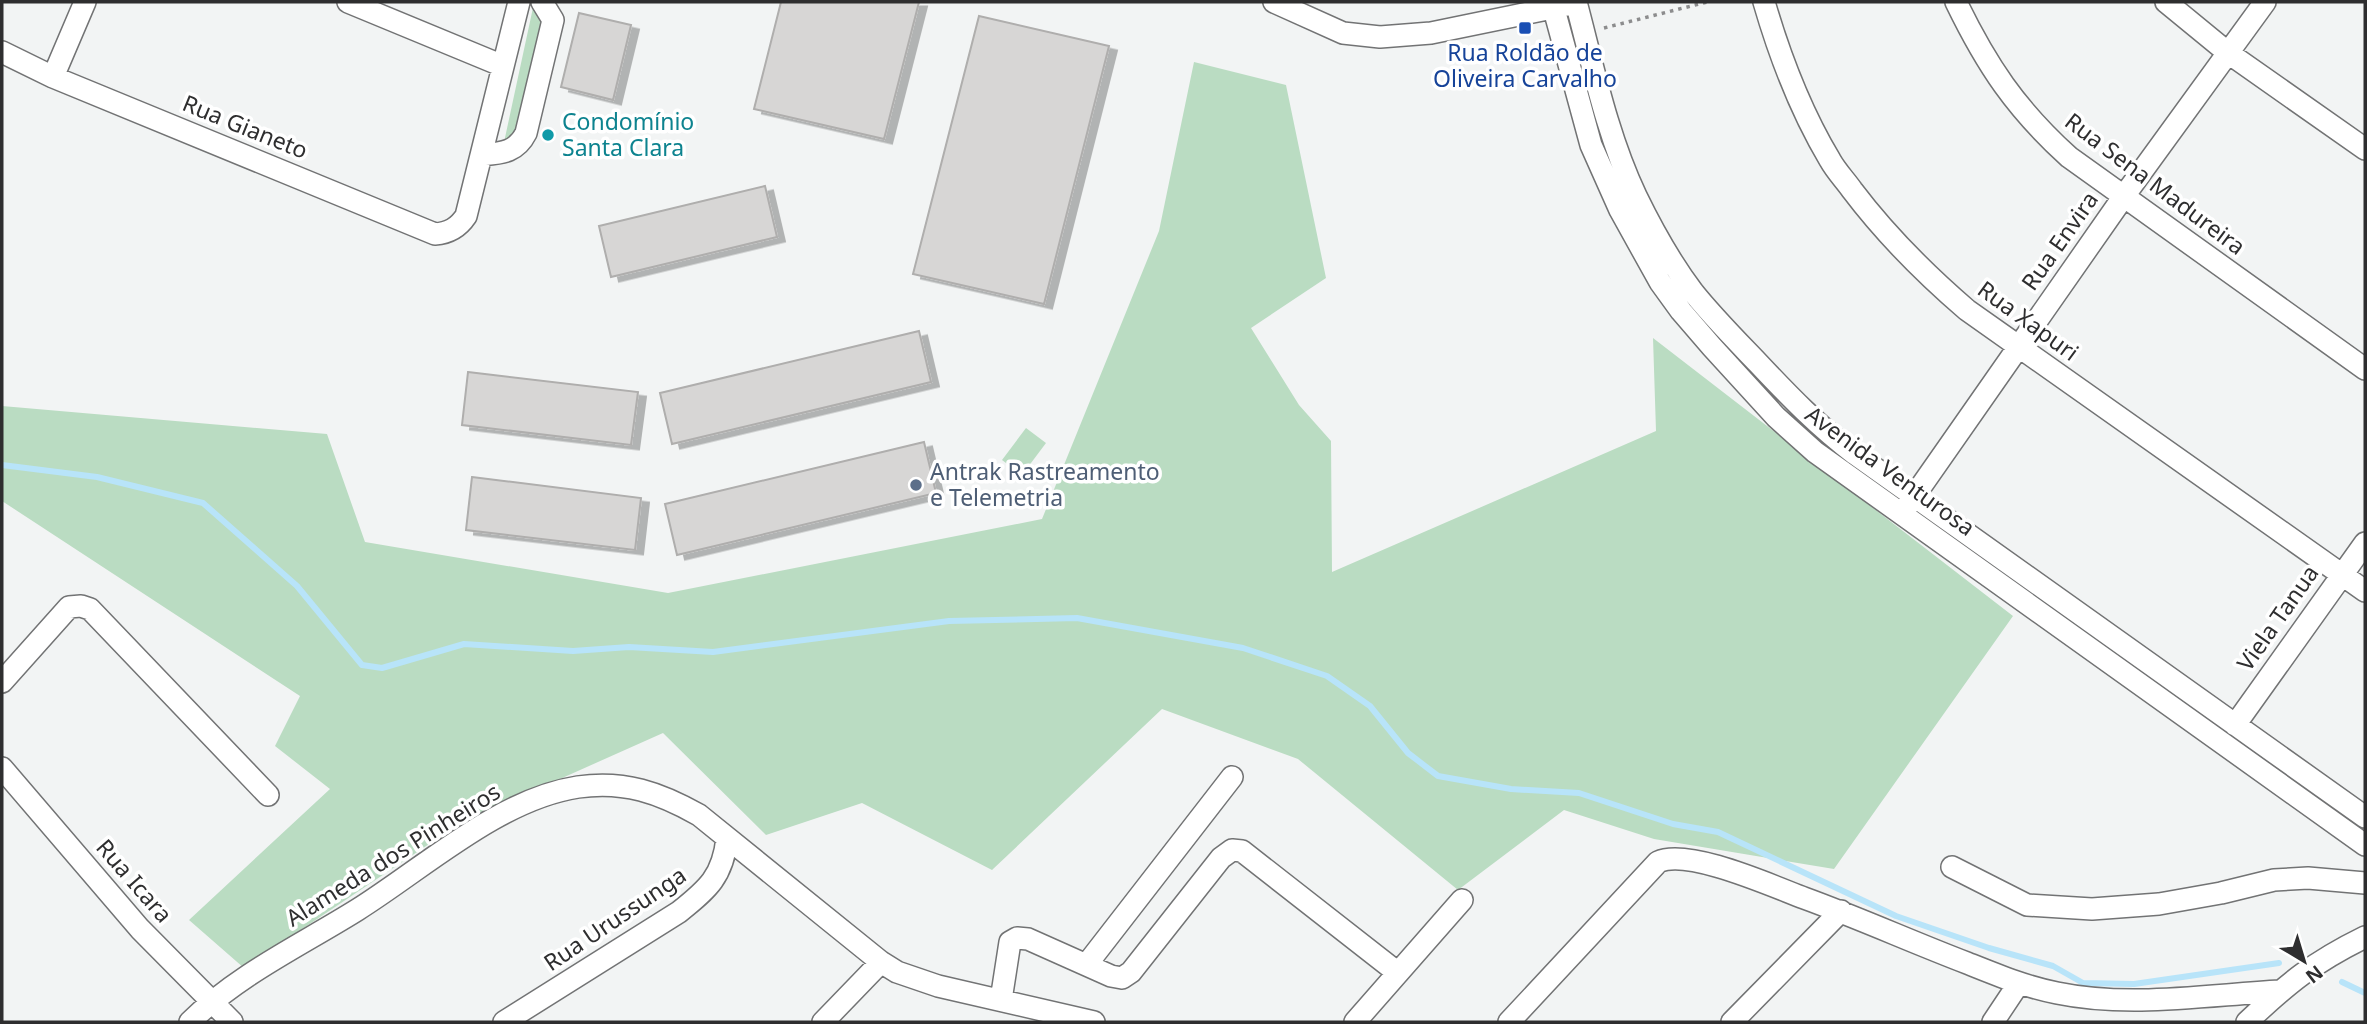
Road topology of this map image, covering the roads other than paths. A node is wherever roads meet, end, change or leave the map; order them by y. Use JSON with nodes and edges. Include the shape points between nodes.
{"nodes":[{"id":1,"x":85,"y":2,"type":"edge"},
{"id":2,"x":348,"y":2,"type":"edge"},
{"id":3,"x":519,"y":2,"type":"edge"},
{"id":4,"x":542,"y":2,"type":"edge"},
{"id":5,"x":1274,"y":2,"type":"edge"},
{"id":6,"x":1577,"y":2,"type":"edge"},
{"id":7,"x":1764,"y":2,"type":"edge"},
{"id":8,"x":1956,"y":2,"type":"edge"},
{"id":9,"x":2166,"y":2,"type":"edge"},
{"id":10,"x":2265,"y":2,"type":"edge"},
{"id":11,"x":1553,"y":5,"type":"edge"},
{"id":12,"x":2,"y":52,"type":"edge"},
{"id":13,"x":2227,"y":52,"type":"junction"},
{"id":14,"x":503,"y":66,"type":"junction"},
{"id":15,"x":53,"y":77,"type":"junction"},
{"id":16,"x":2365,"y":149,"type":"edge"},
{"id":17,"x":481,"y":155,"type":"junction"},
{"id":18,"x":2124,"y":196,"type":"junction"},
{"id":19,"x":2017,"y":346,"type":"junction"},
{"id":20,"x":2365,"y":369,"type":"edge"},
{"id":21,"x":1914,"y":496,"type":"junction"},
{"id":22,"x":1903,"y":514,"type":"junction"},
{"id":23,"x":2365,"y":542,"type":"edge"},
{"id":24,"x":2342,"y":574,"type":"junction"},
{"id":25,"x":2365,"y":591,"type":"edge"},
{"id":26,"x":2,"y":682,"type":"edge"},
{"id":27,"x":2235,"y":725,"type":"junction"},
{"id":28,"x":2,"y":768,"type":"edge"},
{"id":29,"x":1232,"y":777,"type":"dead end"},
{"id":30,"x":268,"y":795,"type":"dead end"},
{"id":31,"x":2365,"y":817,"type":"edge"},
{"id":32,"x":727,"y":838,"type":"junction"},
{"id":33,"x":2365,"y":845,"type":"edge"},
{"id":34,"x":1952,"y":867,"type":"dead end"},
{"id":35,"x":2365,"y":883,"type":"edge"},
{"id":36,"x":1462,"y":900,"type":"dead end"},
{"id":37,"x":1840,"y":911,"type":"junction"},
{"id":38,"x":2365,"y":937,"type":"edge"},
{"id":39,"x":881,"y":962,"type":"junction"},
{"id":40,"x":1087,"y":964,"type":"junction"},
{"id":41,"x":1398,"y":973,"type":"junction"},
{"id":42,"x":2019,"y":983,"type":"junction"},
{"id":43,"x":2280,"y":991,"type":"junction"},
{"id":44,"x":1001,"y":1000,"type":"junction"},
{"id":45,"x":210,"y":1002,"type":"junction"},
{"id":46,"x":1071,"y":1020,"type":"edge"},
{"id":47,"x":190,"y":1022,"type":"edge"},
{"id":48,"x":232,"y":1022,"type":"edge"},
{"id":49,"x":504,"y":1022,"type":"edge"},
{"id":50,"x":822,"y":1022,"type":"edge"},
{"id":51,"x":1094,"y":1022,"type":"edge"},
{"id":52,"x":1355,"y":1022,"type":"edge"},
{"id":53,"x":1509,"y":1022,"type":"edge"},
{"id":54,"x":1732,"y":1022,"type":"edge"},
{"id":55,"x":1993,"y":1022,"type":"edge"},
{"id":56,"x":2247,"y":1022,"type":"edge"}],
"edges":[{"from":1,"to":15,"type":"street"},
{"from":2,"to":14,"type":"street"},
{"from":3,"to":14,"type":"street"},
{"from":4,"to":17,"type":"street","via":[[553,20],[526,133],[507,152]]},
{"from":5,"to":11,"type":"street","via":[[1343,33],[1380,37],[1431,33]]},
{"from":6,"to":11,"type":"street"},
{"from":6,"to":21,"type":"street","name":"Avenida Venturosa","via":[[1624,166],[1673,264],[1714,316],[1810,418]]},
{"from":7,"to":19,"type":"street","name":"Rua Xapuri","via":[[1801,107],[1831,162],[1920,269]]},
{"from":8,"to":18,"type":"street","name":"Rua Sena Madureira","via":[[1979,49],[2036,128]]},
{"from":9,"to":13,"type":"street"},
{"from":10,"to":13,"type":"street","name":"Rua Envira"},
{"from":11,"to":22,"type":"street","name":"Avenida Venturosa","via":[[1595,154],[1660,282],[1712,347],[1792,433]]},
{"from":12,"to":15,"type":"street","name":"Rua Gianeto"},
{"from":13,"to":16,"type":"street"},
{"from":13,"to":18,"type":"street","name":"Rua Envira"},
{"from":14,"to":17,"type":"street"},
{"from":15,"to":17,"type":"street","name":"Rua Gianeto","via":[[435,233],[455,229],[466,216]]},
{"from":18,"to":19,"type":"street","name":"Rua Envira"},
{"from":18,"to":20,"type":"street","name":"Rua Sena Madureira"},
{"from":19,"to":21,"type":"street","name":"Rua Envira"},
{"from":19,"to":24,"type":"street","name":"Rua Xapuri"},
{"from":21,"to":22,"type":"street","name":"Rua Envira"},
{"from":21,"to":27,"type":"street","name":"Avenida Venturosa"},
{"from":22,"to":33,"type":"street","name":"Avenida Venturosa"},
{"from":23,"to":24,"type":"street","name":"Viela Tanua"},
{"from":24,"to":25,"type":"street","name":"Rua Xapuri"},
{"from":24,"to":27,"type":"street","name":"Viela Tanua"},
{"from":26,"to":30,"type":"street","via":[[69,607],[90,609]]},
{"from":27,"to":31,"type":"street","name":"Avenida Venturosa"},
{"from":28,"to":45,"type":"street","name":"Rua Icara","via":[[140,929]]},
{"from":29,"to":40,"type":"street"},
{"from":32,"to":39,"type":"street","name":"Alameda dos Pinheiros"},
{"from":32,"to":45,"type":"street","name":"Alameda dos Pinheiros","via":[[699,815],[647,790],[580,787],[550,793],[478,829]]},
{"from":32,"to":49,"type":"street","name":"Rua Urussunga","via":[[721,868],[703,893],[680,912]]},
{"from":34,"to":35,"type":"street","via":[[2027,905],[2092,909],[2159,904],[2274,880]]},
{"from":36,"to":41,"type":"street"},
{"from":37,"to":42,"type":"street"},
{"from":37,"to":53,"type":"street","via":[[1722,868],[1675,857],[1658,862]]},
{"from":37,"to":54,"type":"street"},
{"from":38,"to":43,"type":"street","via":[[2314,964]]},
{"from":39,"to":44,"type":"street","name":"Alameda dos Pinheiros","via":[[919,980]]},
{"from":39,"to":50,"type":"street"},
{"from":40,"to":41,"type":"street","via":[[1111,976],[1122,978],[1131,972],[1232,850],[1242,851]]},
{"from":40,"to":44,"type":"street","via":[[1017,938],[1010,942]]},
{"from":41,"to":52,"type":"street"},
{"from":42,"to":43,"type":"street","via":[[2098,998]]},
{"from":42,"to":55,"type":"street"},
{"from":43,"to":56,"type":"street"},
{"from":44,"to":46,"type":"street","name":"Alameda dos Pinheiros"},
{"from":45,"to":47,"type":"street","name":"Alameda dos Pinheiros"},
{"from":45,"to":48,"type":"street","name":"Rua Icara"},
{"from":46,"to":51,"type":"street","name":"Alameda dos Pinheiros"}]}
